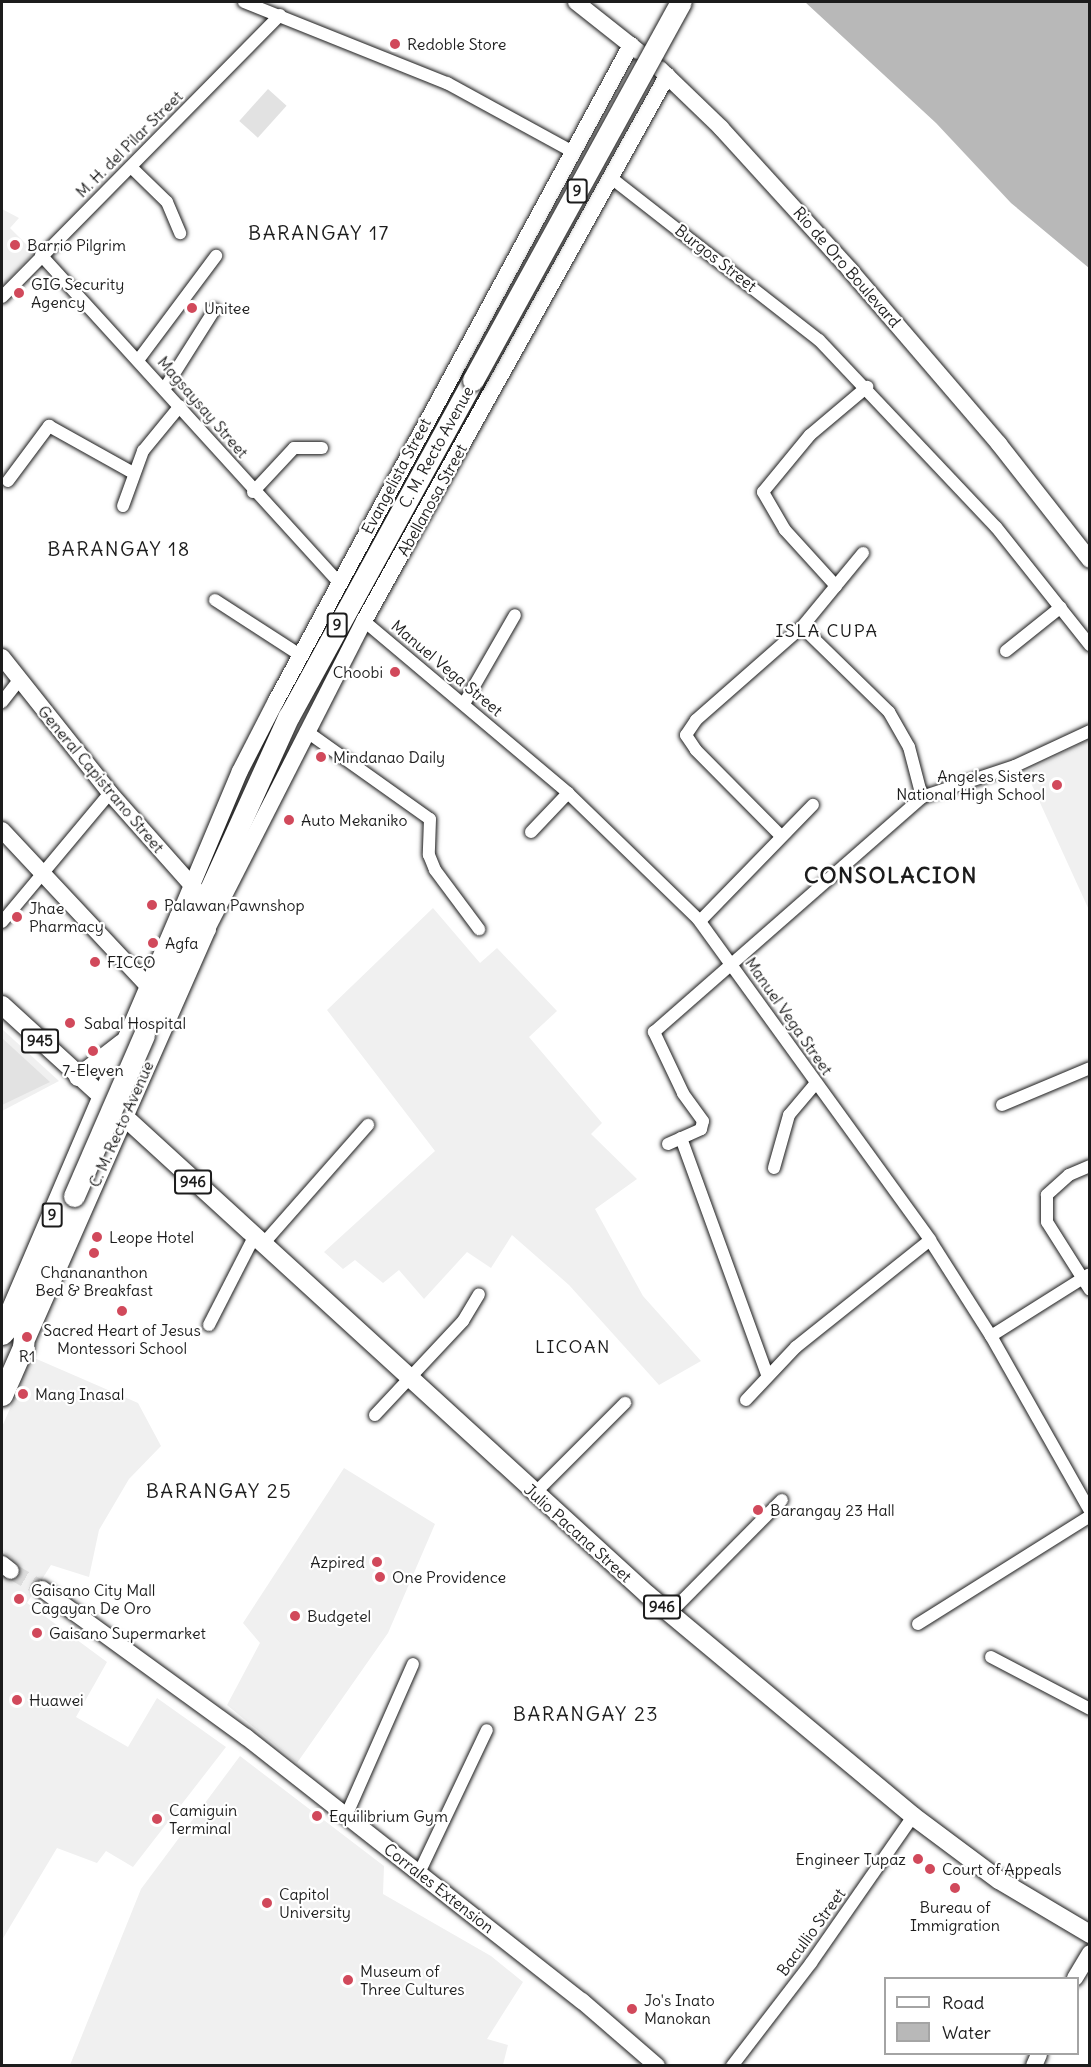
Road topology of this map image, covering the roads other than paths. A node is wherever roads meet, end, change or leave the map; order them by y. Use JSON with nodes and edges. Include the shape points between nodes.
{"nodes":[{"id":1,"x":244,"y":2,"type":"edge"},
{"id":2,"x":576,"y":2,"type":"edge"},
{"id":3,"x":681,"y":2,"type":"edge"},
{"id":4,"x":280,"y":15,"type":"junction"},
{"id":5,"x":631,"y":45,"type":"junction"},
{"id":6,"x":667,"y":76,"type":"junction"},
{"id":7,"x":573,"y":152,"type":"junction"},
{"id":8,"x":131,"y":167,"type":"junction"},
{"id":9,"x":610,"y":177,"type":"junction"},
{"id":10,"x":180,"y":233,"type":"dead end"},
{"id":11,"x":41,"y":255,"type":"junction"},
{"id":12,"x":216,"y":256,"type":"dead end"},
{"id":13,"x":2,"y":297,"type":"edge"},
{"id":14,"x":215,"y":309,"type":"dead end"},
{"id":15,"x":139,"y":359,"type":"junction"},
{"id":16,"x":867,"y":387,"type":"junction"},
{"id":17,"x":165,"y":388,"type":"junction"},
{"id":18,"x":180,"y":406,"type":"junction"},
{"id":19,"x":322,"y":448,"type":"dead end"},
{"id":20,"x":134,"y":473,"type":"junction"},
{"id":21,"x":8,"y":481,"type":"dead end"},
{"id":22,"x":253,"y":492,"type":"junction"},
{"id":23,"x":123,"y":506,"type":"dead end"},
{"id":24,"x":863,"y":553,"type":"dead end"},
{"id":25,"x":1089,"y":560,"type":"edge"},
{"id":26,"x":339,"y":582,"type":"junction"},
{"id":27,"x":836,"y":586,"type":"junction"},
{"id":28,"x":215,"y":600,"type":"dead end"},
{"id":29,"x":1061,"y":607,"type":"junction"},
{"id":30,"x":515,"y":615,"type":"dead end"},
{"id":31,"x":364,"y":621,"type":"junction"},
{"id":32,"x":802,"y":627,"type":"junction"},
{"id":33,"x":1089,"y":645,"type":"edge"},
{"id":34,"x":1006,"y":651,"type":"dead end"},
{"id":35,"x":300,"y":655,"type":"junction"},
{"id":36,"x":2,"y":657,"type":"edge"},
{"id":37,"x":19,"y":680,"type":"junction"},
{"id":38,"x":2,"y":702,"type":"edge"},
{"id":39,"x":465,"y":702,"type":"junction"},
{"id":40,"x":306,"y":731,"type":"junction"},
{"id":41,"x":1089,"y":731,"type":"edge"},
{"id":42,"x":568,"y":793,"type":"junction"},
{"id":43,"x":110,"y":794,"type":"junction"},
{"id":44,"x":922,"y":797,"type":"junction"},
{"id":45,"x":813,"y":805,"type":"dead end"},
{"id":46,"x":2,"y":830,"type":"edge"},
{"id":47,"x":531,"y":832,"type":"dead end"},
{"id":48,"x":780,"y":835,"type":"junction"},
{"id":49,"x":43,"y":874,"type":"junction"},
{"id":50,"x":198,"y":891,"type":"junction"},
{"id":51,"x":700,"y":921,"type":"junction"},
{"id":52,"x":2,"y":922,"type":"edge"},
{"id":53,"x":207,"y":929,"type":"junction"},
{"id":54,"x":479,"y":929,"type":"dead end"},
{"id":55,"x":732,"y":963,"type":"junction"},
{"id":56,"x":149,"y":987,"type":"junction"},
{"id":57,"x":2,"y":1005,"type":"edge"},
{"id":58,"x":136,"y":1037,"type":"junction"},
{"id":59,"x":1089,"y":1068,"type":"edge"},
{"id":60,"x":78,"y":1077,"type":"junction"},
{"id":61,"x":816,"y":1083,"type":"junction"},
{"id":62,"x":102,"y":1098,"type":"junction"},
{"id":63,"x":1002,"y":1105,"type":"dead end"},
{"id":64,"x":124,"y":1118,"type":"junction"},
{"id":65,"x":368,"y":1125,"type":"dead end"},
{"id":66,"x":681,"y":1138,"type":"junction"},
{"id":67,"x":668,"y":1144,"type":"dead end"},
{"id":68,"x":1089,"y":1166,"type":"edge"},
{"id":69,"x":774,"y":1168,"type":"dead end"},
{"id":70,"x":930,"y":1240,"type":"junction"},
{"id":71,"x":259,"y":1241,"type":"junction"},
{"id":72,"x":1087,"y":1281,"type":"edge"},
{"id":73,"x":479,"y":1294,"type":"dead end"},
{"id":74,"x":27,"y":1306,"type":"junction"},
{"id":75,"x":210,"y":1325,"type":"dead end"},
{"id":76,"x":2,"y":1333,"type":"edge"},
{"id":77,"x":991,"y":1336,"type":"junction"},
{"id":78,"x":23,"y":1347,"type":"junction"},
{"id":79,"x":767,"y":1374,"type":"junction"},
{"id":80,"x":408,"y":1378,"type":"junction"},
{"id":81,"x":2,"y":1395,"type":"edge"},
{"id":82,"x":746,"y":1400,"type":"dead end"},
{"id":83,"x":625,"y":1403,"type":"dead end"},
{"id":84,"x":375,"y":1415,"type":"dead end"},
{"id":85,"x":534,"y":1494,"type":"junction"},
{"id":86,"x":782,"y":1500,"type":"dead end"},
{"id":87,"x":1089,"y":1511,"type":"edge"},
{"id":88,"x":1089,"y":1516,"type":"edge"},
{"id":89,"x":42,"y":1589,"type":"tunnel mouth"},
{"id":90,"x":670,"y":1613,"type":"junction"},
{"id":91,"x":918,"y":1624,"type":"dead end"},
{"id":92,"x":991,"y":1658,"type":"dead end"},
{"id":93,"x":412,"y":1664,"type":"dead end"},
{"id":94,"x":1089,"y":1709,"type":"edge"},
{"id":95,"x":487,"y":1730,"type":"dead end"},
{"id":96,"x":346,"y":1816,"type":"junction"},
{"id":97,"x":913,"y":1816,"type":"junction"},
{"id":98,"x":419,"y":1874,"type":"junction"},
{"id":99,"x":1089,"y":1934,"type":"edge"},
{"id":100,"x":1089,"y":1953,"type":"edge"},
{"id":101,"x":1076,"y":1977,"type":"edge"},
{"id":102,"x":641,"y":2060,"type":"edge"},
{"id":103,"x":657,"y":2066,"type":"edge"},
{"id":104,"x":732,"y":2066,"type":"edge"}],
"edges":[{"from":1,"to":4,"type":"street","name":"Burgos Street"},
{"from":2,"to":5,"type":"street","name":"Rio de Oro Boulevard"},
{"from":3,"to":50,"type":"highway","name":"C. M. Recto Avenue","number":"9","bridge":true,"via":[[289,716]]},
{"from":4,"to":7,"type":"street","name":"Burgos Street","via":[[447,83]]},
{"from":4,"to":8,"type":"street","name":"M. H. del Pilar Street"},
{"from":5,"to":6,"type":"street","name":"Rio de Oro Boulevard"},
{"from":5,"to":7,"type":"street","name":"Evangelista Street"},
{"from":6,"to":9,"type":"street","name":"Abellanosa Street"},
{"from":6,"to":25,"type":"street","name":"Rio de Oro Boulevard","via":[[721,128],[864,286],[999,444]]},
{"from":7,"to":9,"type":"street","name":"Burgos Street"},
{"from":7,"to":26,"type":"street","name":"Evangelista Street"},
{"from":8,"to":10,"type":"street","via":[[166,202]]},
{"from":8,"to":11,"type":"street","name":"M. H. del Pilar Street"},
{"from":9,"to":16,"type":"street","name":"Burgos Street","via":[[802,324]]},
{"from":9,"to":31,"type":"street","name":"Abellanosa Street"},
{"from":11,"to":13,"type":"street","name":"M. H. del Pilar Street"},
{"from":11,"to":15,"type":"street","name":"Magsaysay Street"},
{"from":12,"to":15,"type":"street"},
{"from":14,"to":17,"type":"street"},
{"from":15,"to":17,"type":"street","name":"Magsaysay Street"},
{"from":16,"to":27,"type":"street","via":[[810,435],[762,492],[785,530]]},
{"from":16,"to":29,"type":"street","name":"Burgos Street","via":[[996,527]]},
{"from":17,"to":18,"type":"street","name":"Magsaysay Street"},
{"from":18,"to":20,"type":"street","via":[[151,437]]},
{"from":18,"to":22,"type":"street","name":"Magsaysay Street"},
{"from":19,"to":22,"type":"street","via":[[294,448]]},
{"from":20,"to":21,"type":"street","via":[[49,426]]},
{"from":20,"to":23,"type":"street"},
{"from":22,"to":26,"type":"street","name":"Magsaysay Street"},
{"from":24,"to":27,"type":"street"},
{"from":26,"to":35,"type":"street","name":"Evangelista Street"},
{"from":27,"to":32,"type":"street"},
{"from":28,"to":35,"type":"street"},
{"from":29,"to":33,"type":"street","name":"Burgos Street"},
{"from":29,"to":34,"type":"street"},
{"from":30,"to":39,"type":"street"},
{"from":31,"to":39,"type":"street","name":"Manuel Vega Street"},
{"from":31,"to":40,"type":"street","name":"Abellanosa Street"},
{"from":32,"to":44,"type":"street","via":[[889,712],[909,747]]},
{"from":32,"to":48,"type":"street","via":[[696,720],[686,735]]},
{"from":35,"to":50,"type":"street","name":"Evangelista Street","via":[[240,771]]},
{"from":36,"to":37,"type":"street","name":"General Capistrano Street"},
{"from":37,"to":38,"type":"street"},
{"from":37,"to":43,"type":"street","name":"General Capistrano Street"},
{"from":39,"to":42,"type":"street","name":"Manuel Vega Street"},
{"from":40,"to":53,"type":"street","name":"Abellanosa Street"},
{"from":40,"to":54,"type":"street","via":[[430,819],[431,863]]},
{"from":41,"to":44,"type":"street","via":[[1026,761]]},
{"from":42,"to":47,"type":"street"},
{"from":42,"to":51,"type":"street","name":"Manuel Vega Street"},
{"from":43,"to":49,"type":"street"},
{"from":43,"to":50,"type":"street","name":"General Capistrano Street"},
{"from":44,"to":55,"type":"street"},
{"from":45,"to":48,"type":"street"},
{"from":46,"to":49,"type":"street"},
{"from":48,"to":51,"type":"street"},
{"from":49,"to":52,"type":"street"},
{"from":49,"to":56,"type":"street"},
{"from":50,"to":53,"type":"main road","name":"C. M. Recto Avenue","number":"9"},
{"from":50,"to":56,"type":"main road","name":"C. M. Recto Avenue","number":"9","via":[[179,916]]},
{"from":50,"to":58,"type":"highway","name":"C. M. Recto Avenue","number":"9"},
{"from":51,"to":55,"type":"street","name":"Manuel Vega Street"},
{"from":53,"to":64,"type":"main road","name":"C. M. Recto Avenue","number":"9"},
{"from":55,"to":61,"type":"street","name":"Manuel Vega Street"},
{"from":55,"to":66,"type":"street","via":[[654,1032],[683,1093],[703,1121],[701,1129]]},
{"from":56,"to":58,"type":"main road","name":"C. M. Recto Avenue","number":"9"},
{"from":57,"to":60,"type":"main road","number":"945"},
{"from":58,"to":60,"type":"main road"},
{"from":58,"to":62,"type":"main road","name":"C. M. Recto Avenue","number":"9"},
{"from":58,"to":74,"type":"highway","name":"C. M. Recto Avenue","number":"9","bridge":true},
{"from":59,"to":63,"type":"street"},
{"from":60,"to":62,"type":"main road","number":"945"},
{"from":61,"to":69,"type":"street","via":[[789,1115]]},
{"from":61,"to":70,"type":"street","name":"Manuel Vega Street"},
{"from":62,"to":64,"type":"main road","name":"Julio Pacana Street"},
{"from":62,"to":76,"type":"main road","name":"C. M. Recto Avenue","number":"9"},
{"from":64,"to":71,"type":"main road","name":"Julio Pacana Street","number":"946"},
{"from":64,"to":78,"type":"main road","name":"C. M. Recto Avenue","number":"9"},
{"from":65,"to":71,"type":"street"},
{"from":66,"to":67,"type":"street"},
{"from":66,"to":79,"type":"street"},
{"from":68,"to":72,"type":"street","via":[[1069,1175],[1047,1195],[1047,1222]]},
{"from":70,"to":77,"type":"street","name":"Manuel Vega Street"},
{"from":70,"to":79,"type":"street"},
{"from":71,"to":75,"type":"street"},
{"from":71,"to":80,"type":"main road","name":"Julio Pacana Street","number":"946"},
{"from":72,"to":77,"type":"street"},
{"from":73,"to":80,"type":"street","via":[[463,1321]]},
{"from":74,"to":76,"type":"highway","name":"C. M. Recto Avenue","number":"9"},
{"from":74,"to":78,"type":"highway","name":"C. M. Recto Avenue","number":"9"},
{"from":77,"to":87,"type":"street","name":"Manuel Vega Street"},
{"from":78,"to":81,"type":"highway","name":"C. M. Recto Avenue","number":"9"},
{"from":79,"to":82,"type":"street"},
{"from":80,"to":84,"type":"street"},
{"from":80,"to":85,"type":"main road","name":"Julio Pacana Street","number":"946"},
{"from":83,"to":85,"type":"street"},
{"from":85,"to":90,"type":"main road","name":"Julio Pacana Street","number":"946"},
{"from":86,"to":90,"type":"street"},
{"from":88,"to":91,"type":"street"},
{"from":89,"to":96,"type":"street","name":"Corrales Extension","via":[[131,1651]]},
{"from":90,"to":97,"type":"main road","name":"Julio Pacana Street","number":"946"},
{"from":92,"to":94,"type":"street"},
{"from":93,"to":96,"type":"street"},
{"from":95,"to":98,"type":"street"},
{"from":96,"to":98,"type":"street","name":"Corrales Extension"},
{"from":97,"to":99,"type":"main road","name":"Julio Pacana Street","number":"946","via":[[999,1880]]},
{"from":97,"to":104,"type":"street","name":"Bacullio Street","via":[[811,1963]]},
{"from":98,"to":102,"type":"street","name":"Corrales Extension"},
{"from":100,"to":101,"type":"street"},
{"from":102,"to":103,"type":"street","name":"Corrales Extension"}]}
